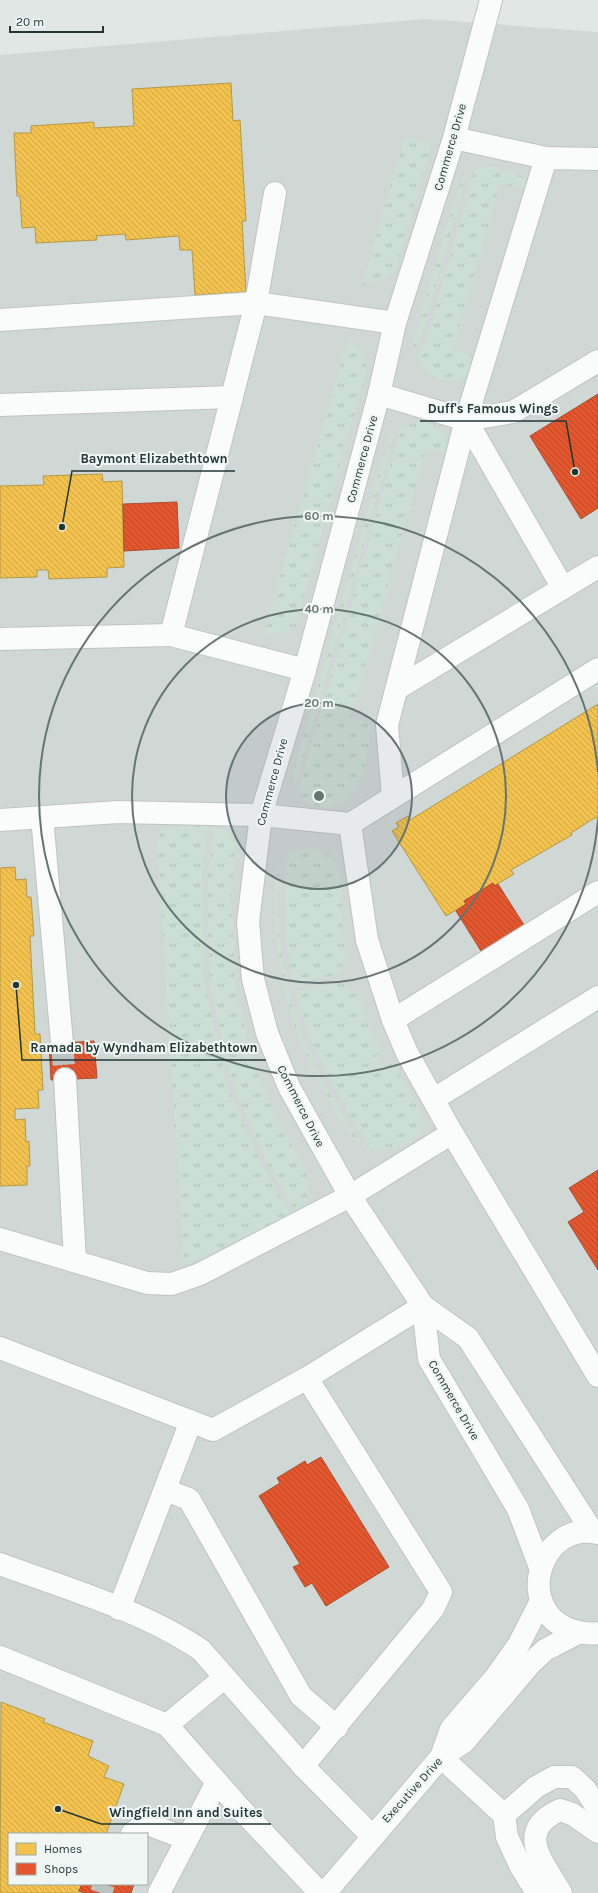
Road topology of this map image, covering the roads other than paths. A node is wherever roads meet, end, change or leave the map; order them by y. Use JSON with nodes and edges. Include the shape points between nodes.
{"nodes":[{"id":1,"x":491,"y":0,"type":"edge"},
{"id":2,"x":454,"y":138,"type":"junction"},
{"id":3,"x":546,"y":158,"type":"junction"},
{"id":4,"x":598,"y":159,"type":"edge"},
{"id":5,"x":275,"y":193,"type":"dead end"},
{"id":6,"x":256,"y":303,"type":"junction"},
{"id":7,"x":0,"y":320,"type":"edge"},
{"id":8,"x":395,"y":324,"type":"junction"},
{"id":9,"x":598,"y":361,"type":"edge"},
{"id":10,"x":379,"y":394,"type":"junction"},
{"id":11,"x":232,"y":397,"type":"junction"},
{"id":12,"x":0,"y":405,"type":"edge"},
{"id":13,"x":466,"y":420,"type":"junction"},
{"id":14,"x":598,"y":567,"type":"edge"},
{"id":15,"x":563,"y":588,"type":"junction"},
{"id":16,"x":170,"y":635,"type":"junction"},
{"id":17,"x":0,"y":640,"type":"edge"},
{"id":18,"x":598,"y":669,"type":"edge"},
{"id":19,"x":305,"y":670,"type":"junction"},
{"id":20,"x":398,"y":688,"type":"junction"},
{"id":21,"x":393,"y":797,"type":"junction"},
{"id":22,"x":261,"y":815,"type":"junction"},
{"id":23,"x":42,"y":817,"type":"junction"},
{"id":24,"x":0,"y":820,"type":"edge"},
{"id":25,"x":350,"y":824,"type":"junction"},
{"id":26,"x":598,"y":892,"type":"edge"},
{"id":27,"x":598,"y":997,"type":"edge"},
{"id":28,"x":393,"y":1020,"type":"junction"},
{"id":29,"x":62,"y":1043,"type":"tunnel mouth"},
{"id":30,"x":65,"y":1080,"type":"tunnel mouth"},
{"id":31,"x":434,"y":1099,"type":"junction"},
{"id":32,"x":452,"y":1133,"type":"junction"},
{"id":33,"x":350,"y":1196,"type":"junction"},
{"id":34,"x":0,"y":1240,"type":"edge"},
{"id":35,"x":75,"y":1261,"type":"junction"},
{"id":36,"x":423,"y":1306,"type":"junction"},
{"id":37,"x":0,"y":1348,"type":"edge"},
{"id":38,"x":598,"y":1376,"type":"edge"},
{"id":39,"x":307,"y":1378,"type":"junction"},
{"id":40,"x":191,"y":1421,"type":"junction"},
{"id":41,"x":165,"y":1490,"type":"junction"},
{"id":42,"x":595,"y":1532,"type":"edge"},
{"id":43,"x":0,"y":1564,"type":"edge"},
{"id":44,"x":540,"y":1567,"type":"junction"},
{"id":45,"x":541,"y":1601,"type":"junction"},
{"id":46,"x":119,"y":1609,"type":"junction"},
{"id":47,"x":592,"y":1634,"type":"edge"},
{"id":48,"x":0,"y":1657,"type":"edge"},
{"id":49,"x":224,"y":1678,"type":"junction"},
{"id":50,"x":167,"y":1725,"type":"junction"},
{"id":51,"x":337,"y":1727,"type":"junction"},
{"id":52,"x":441,"y":1757,"type":"junction"},
{"id":53,"x":303,"y":1766,"type":"junction"},
{"id":54,"x":217,"y":1782,"type":"junction"},
{"id":55,"x":598,"y":1809,"type":"edge"},
{"id":56,"x":504,"y":1815,"type":"junction"},
{"id":57,"x":598,"y":1832,"type":"edge"},
{"id":58,"x":133,"y":1833,"type":"edge"},
{"id":59,"x":372,"y":1836,"type":"junction"},
{"id":60,"x":187,"y":1839,"type":"junction"},
{"id":61,"x":159,"y":1893,"type":"edge"},
{"id":62,"x":320,"y":1893,"type":"edge"},
{"id":63,"x":325,"y":1893,"type":"edge"},
{"id":64,"x":537,"y":1893,"type":"edge"},
{"id":65,"x":561,"y":1893,"type":"edge"}],
"edges":[{"from":1,"to":2,"type":"street","name":"Commerce Drive"},
{"from":2,"to":3,"type":"street"},
{"from":2,"to":8,"type":"street","name":"Commerce Drive"},
{"from":3,"to":4,"type":"street"},
{"from":3,"to":13,"type":"street"},
{"from":5,"to":6,"type":"street"},
{"from":6,"to":7,"type":"street"},
{"from":6,"to":8,"type":"street"},
{"from":6,"to":11,"type":"street"},
{"from":8,"to":10,"type":"street","name":"Commerce Drive"},
{"from":9,"to":13,"type":"street","via":[[513,412]]},
{"from":10,"to":13,"type":"street"},
{"from":10,"to":19,"type":"street","name":"Commerce Drive"},
{"from":11,"to":12,"type":"street"},
{"from":11,"to":16,"type":"street"},
{"from":13,"to":15,"type":"street"},
{"from":13,"to":20,"type":"street"},
{"from":14,"to":15,"type":"street"},
{"from":15,"to":20,"type":"street"},
{"from":16,"to":17,"type":"street"},
{"from":16,"to":19,"type":"street"},
{"from":18,"to":21,"type":"street"},
{"from":19,"to":22,"type":"street","name":"Commerce Drive"},
{"from":20,"to":21,"type":"street","via":[[387,725]]},
{"from":21,"to":25,"type":"street"},
{"from":22,"to":23,"type":"street","via":[[118,812]]},
{"from":22,"to":25,"type":"street"},
{"from":22,"to":33,"type":"street","name":"Commerce Drive","via":[[248,922],[253,979],[266,1033],[289,1086]]},
{"from":23,"to":24,"type":"street"},
{"from":23,"to":29,"type":"street"},
{"from":25,"to":28,"type":"street","via":[[367,940]]},
{"from":26,"to":28,"type":"street"},
{"from":27,"to":31,"type":"street"},
{"from":28,"to":31,"type":"street","via":[[407,1053]]},
{"from":30,"to":35,"type":"street"},
{"from":31,"to":32,"type":"street"},
{"from":32,"to":33,"type":"street"},
{"from":32,"to":38,"type":"street"},
{"from":33,"to":35,"type":"street","via":[[200,1274],[172,1284],[147,1283]]},
{"from":33,"to":36,"type":"street","name":"Commerce Drive"},
{"from":34,"to":35,"type":"street"},
{"from":36,"to":39,"type":"street"},
{"from":36,"to":42,"type":"street","via":[[468,1338]]},
{"from":36,"to":44,"type":"street","name":"Commerce Drive","via":[[429,1360],[518,1509]]},
{"from":37,"to":40,"type":"street"},
{"from":39,"to":40,"type":"street","via":[[213,1430]]},
{"from":39,"to":51,"type":"street","via":[[441,1592],[433,1609]]},
{"from":40,"to":41,"type":"street"},
{"from":41,"to":46,"type":"street"},
{"from":41,"to":51,"type":"street","via":[[189,1499],[301,1696]]},
{"from":42,"to":44,"type":"street","via":[[576,1533],[560,1540],[548,1552]]},
{"from":43,"to":46,"type":"street"},
{"from":44,"to":45,"type":"street","via":[[538,1584]]},
{"from":45,"to":47,"type":"street","via":[[549,1615],[562,1626]]},
{"from":45,"to":52,"type":"street","via":[[519,1644],[451,1729]]},
{"from":46,"to":49,"type":"street","via":[[183,1637],[201,1650]]},
{"from":47,"to":52,"type":"street","name":"Executive Drive","via":[[545,1650],[464,1742]]},
{"from":48,"to":50,"type":"street"},
{"from":49,"to":50,"type":"street"},
{"from":49,"to":53,"type":"street"},
{"from":50,"to":54,"type":"street"},
{"from":51,"to":53,"type":"street"},
{"from":52,"to":56,"type":"street"},
{"from":52,"to":59,"type":"street","name":"Executive Drive"},
{"from":53,"to":59,"type":"street"},
{"from":54,"to":60,"type":"street"},
{"from":54,"to":62,"type":"street"},
{"from":55,"to":56,"type":"street","via":[[585,1789],[572,1777],[554,1777],[536,1787]]},
{"from":56,"to":64,"type":"street","via":[[507,1836],[521,1867]]},
{"from":57,"to":65,"type":"street","via":[[572,1814],[560,1810],[539,1824],[534,1836],[537,1853]]},
{"from":58,"to":60,"type":"street","via":[[145,1823]]},
{"from":59,"to":63,"type":"street","name":"Executive Drive"},
{"from":60,"to":61,"type":"street"}]}
